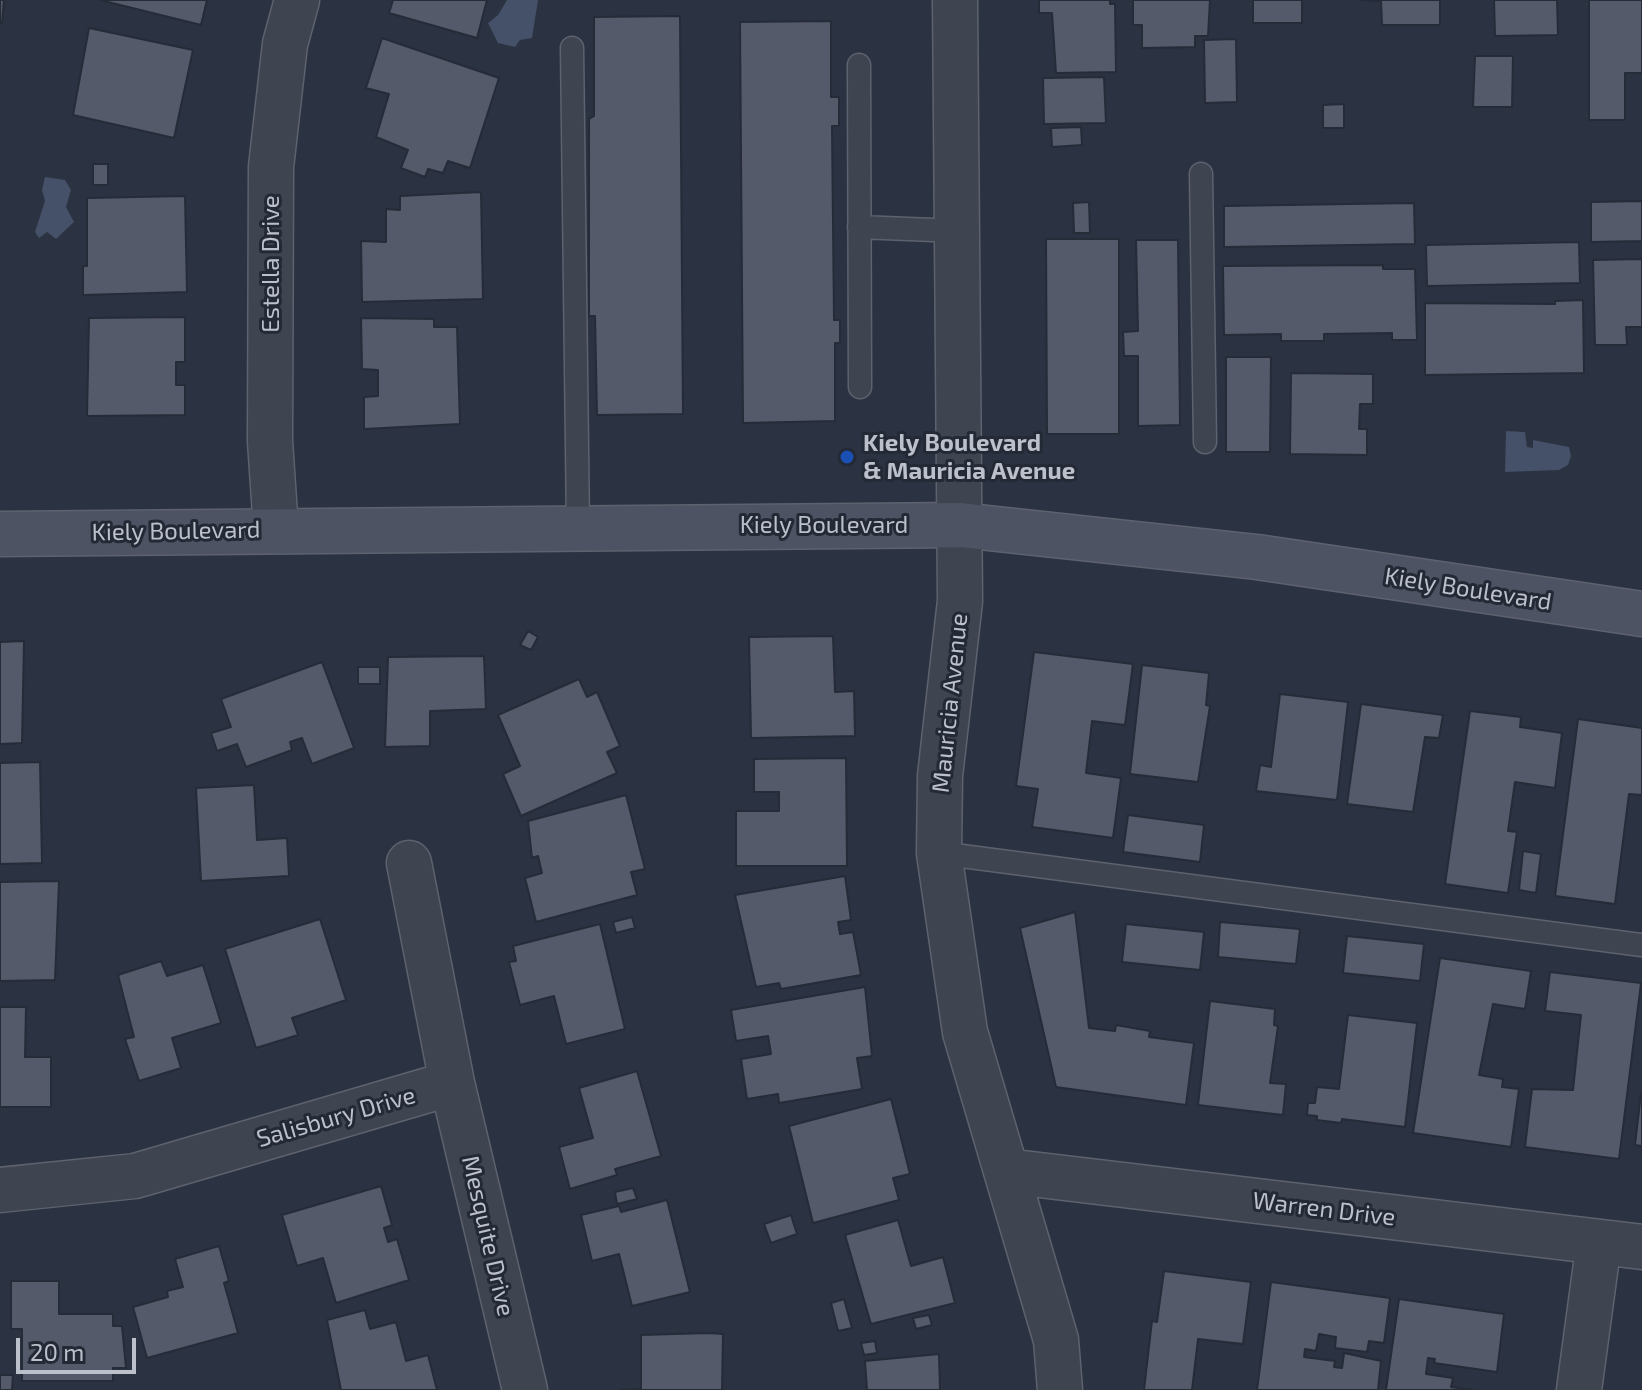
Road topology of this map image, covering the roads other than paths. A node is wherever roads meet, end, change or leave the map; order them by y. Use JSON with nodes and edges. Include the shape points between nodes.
{"nodes":[{"id":1,"x":297,"y":0,"type":"edge"},
{"id":2,"x":955,"y":0,"type":"edge"},
{"id":3,"x":572,"y":48,"type":"dead end"},
{"id":4,"x":859,"y":65,"type":"dead end"},
{"id":5,"x":1201,"y":174,"type":"dead end"},
{"id":6,"x":859,"y":227,"type":"junction"},
{"id":7,"x":958,"y":231,"type":"junction"},
{"id":8,"x":860,"y":387,"type":"dead end"},
{"id":9,"x":1205,"y":442,"type":"dead end"},
{"id":10,"x":960,"y":525,"type":"junction"},
{"id":11,"x":578,"y":528,"type":"junction"},
{"id":12,"x":276,"y":530,"type":"junction"},
{"id":13,"x":0,"y":534,"type":"edge"},
{"id":14,"x":1642,"y":614,"type":"edge"},
{"id":15,"x":939,"y":853,"type":"junction"},
{"id":16,"x":409,"y":863,"type":"dead end"},
{"id":17,"x":1642,"y":945,"type":"edge"},
{"id":18,"x":452,"y":1083,"type":"junction"},
{"id":19,"x":1006,"y":1171,"type":"junction"},
{"id":20,"x":0,"y":1190,"type":"edge"},
{"id":21,"x":1599,"y":1242,"type":"junction"},
{"id":22,"x":1642,"y":1247,"type":"edge"},
{"id":23,"x":525,"y":1390,"type":"edge"},
{"id":24,"x":1060,"y":1390,"type":"edge"},
{"id":25,"x":1579,"y":1390,"type":"edge"}],
"edges":[{"from":1,"to":12,"type":"street","name":"Estella Drive","via":[[285,44],[271,167],[270,441]]},
{"from":2,"to":7,"type":"street","name":"Mauricia Avenue"},
{"from":3,"to":11,"type":"lane"},
{"from":4,"to":6,"type":"lane"},
{"from":5,"to":9,"type":"lane"},
{"from":6,"to":7,"type":"lane"},
{"from":6,"to":8,"type":"lane"},
{"from":7,"to":10,"type":"street","name":"Mauricia Avenue"},
{"from":10,"to":11,"type":"main road","name":"Kiely Boulevard"},
{"from":10,"to":14,"type":"main road","name":"Kiely Boulevard","via":[[1257,557]]},
{"from":10,"to":15,"type":"street","name":"Mauricia Avenue","via":[[960,601],[940,776]]},
{"from":11,"to":12,"type":"main road","name":"Kiely Boulevard"},
{"from":12,"to":13,"type":"main road","name":"Kiely Boulevard"},
{"from":15,"to":17,"type":"lane"},
{"from":15,"to":19,"type":"street","name":"Mauricia Avenue","via":[[965,1032]]},
{"from":16,"to":18,"type":"street"},
{"from":18,"to":20,"type":"street","name":"Salisbury Drive","via":[[135,1176]]},
{"from":18,"to":23,"type":"street","name":"Mesquite Drive"},
{"from":19,"to":21,"type":"street","name":"Warren Drive"},
{"from":19,"to":24,"type":"street","name":"Mauricia Avenue","via":[[1056,1340]]},
{"from":21,"to":22,"type":"street","name":"Warren Drive"},
{"from":21,"to":25,"type":"street"}]}
